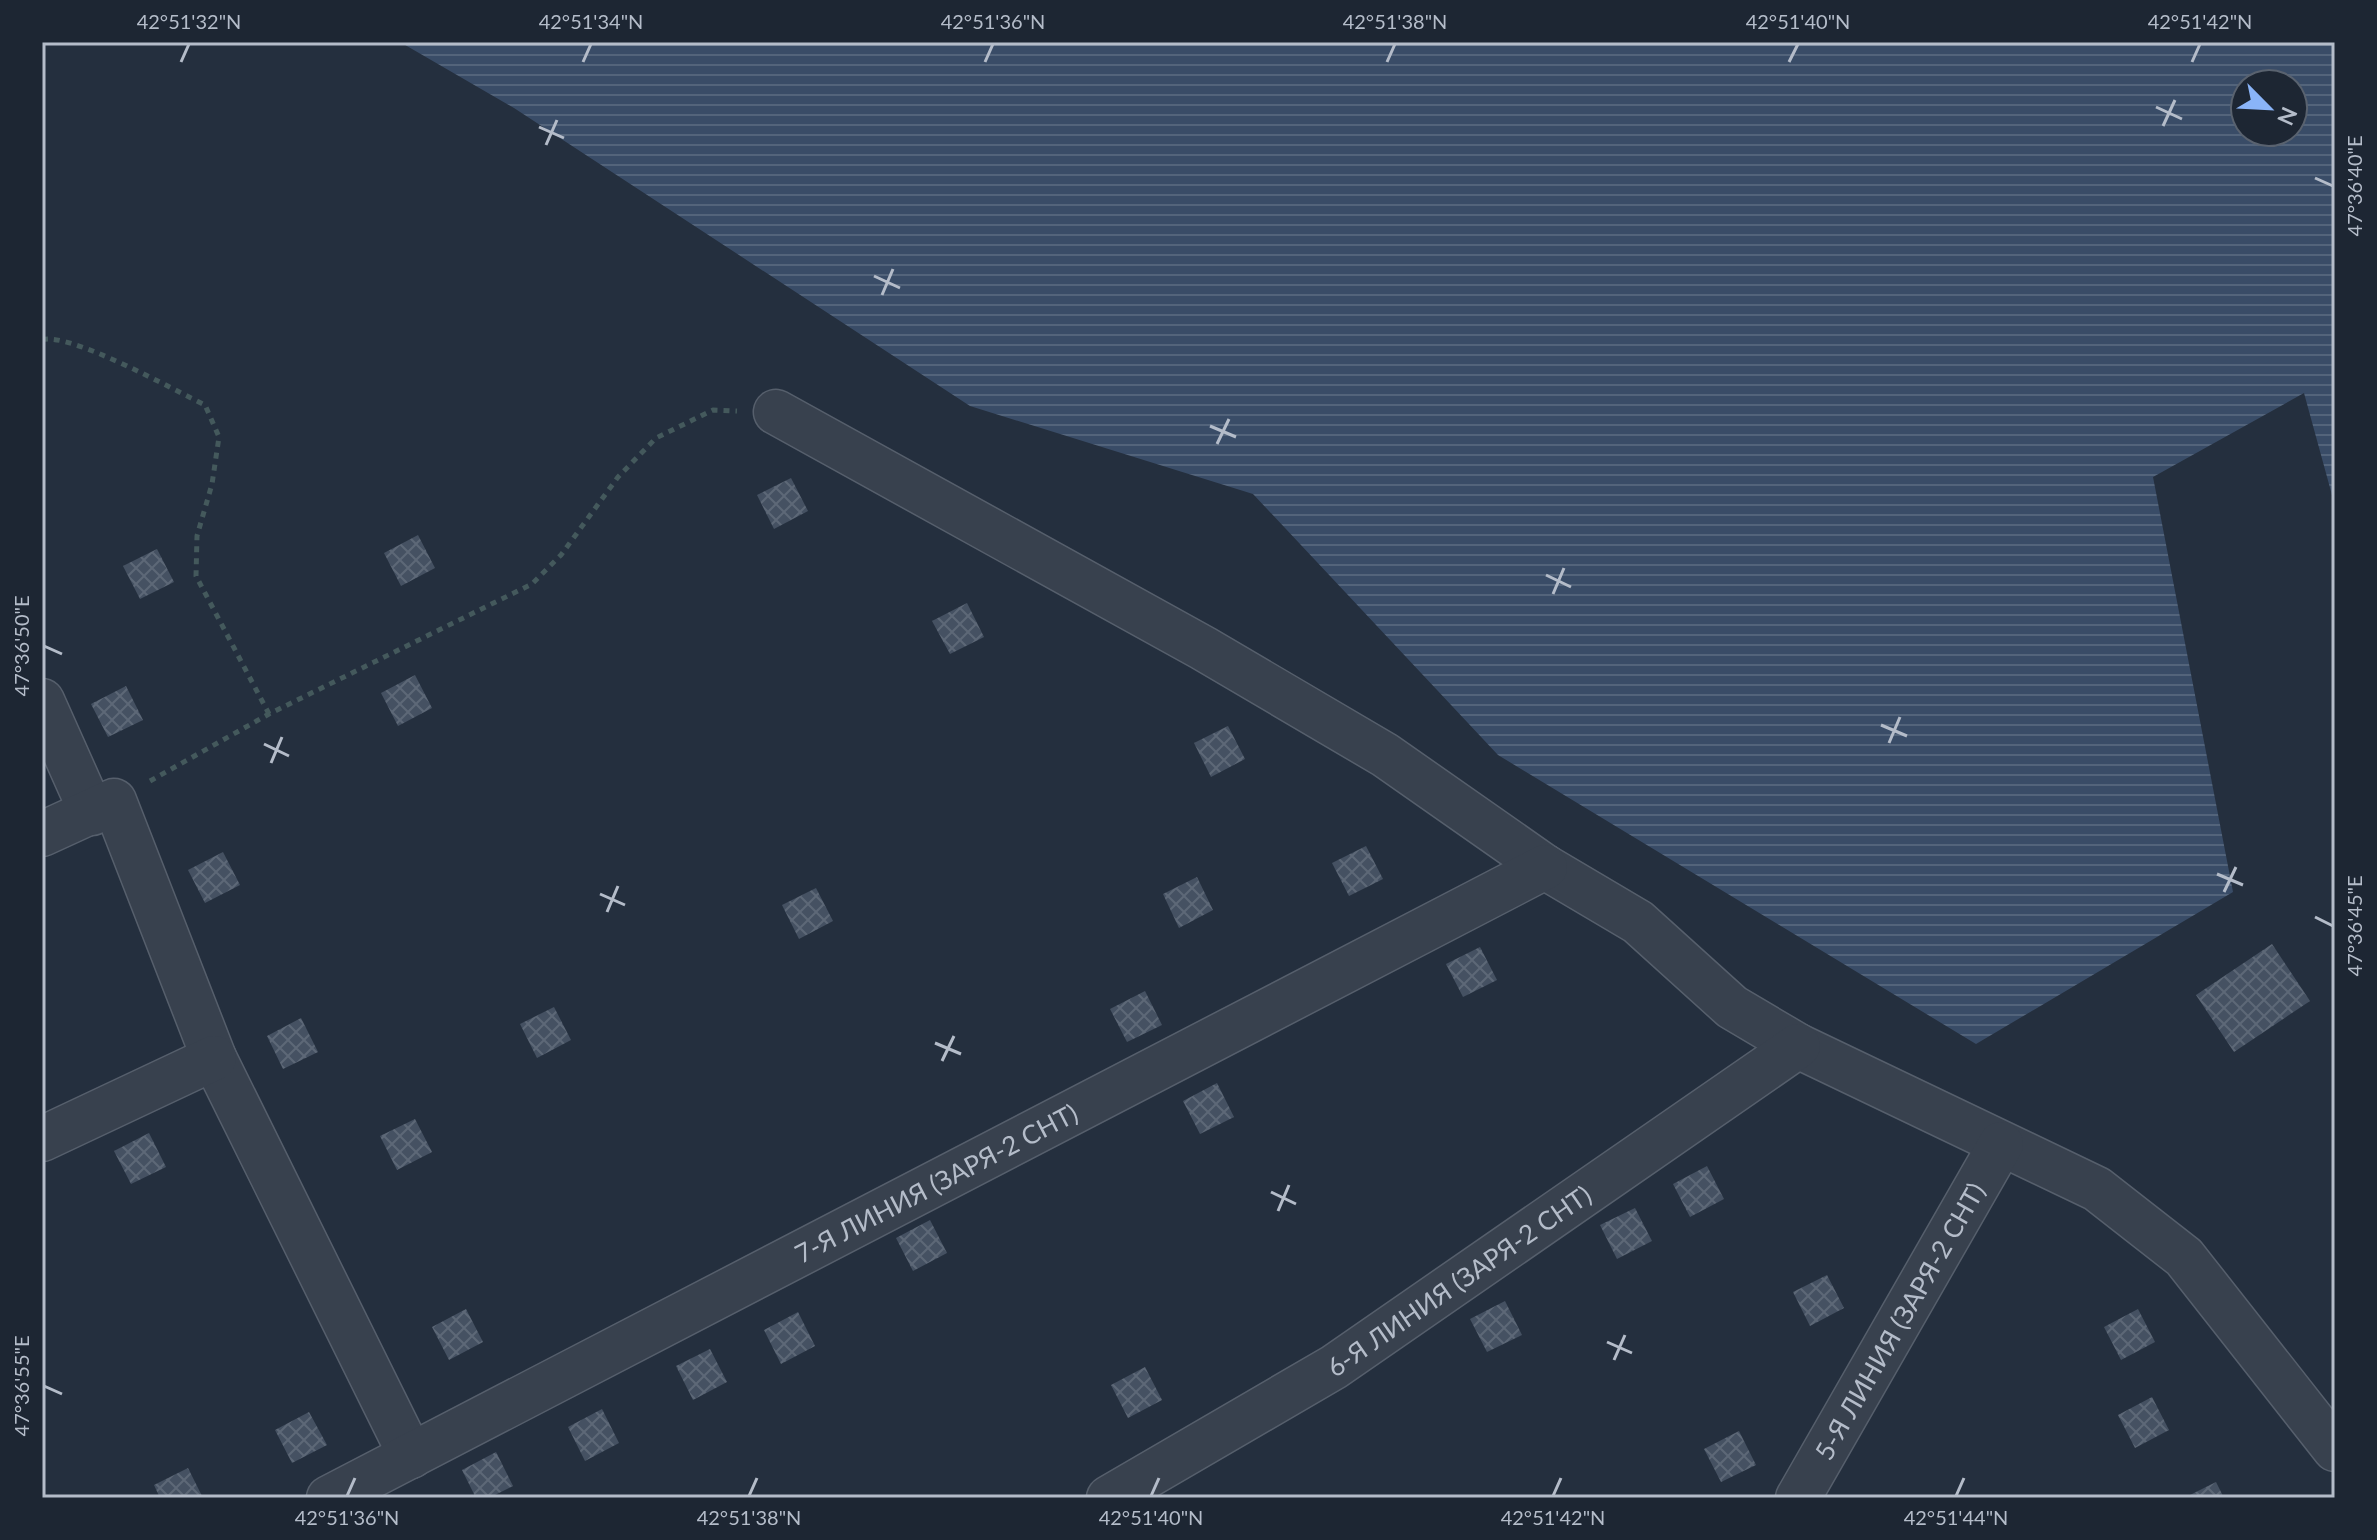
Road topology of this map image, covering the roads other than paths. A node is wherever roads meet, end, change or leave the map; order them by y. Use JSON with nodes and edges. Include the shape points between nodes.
{"nodes":[{"id":1,"x":776,"y":412,"type":"road end"},
{"id":2,"x":42,"y":701,"type":"edge"},
{"id":3,"x":103,"y":807,"type":"junction"},
{"id":4,"x":42,"y":834,"type":"edge"},
{"id":5,"x":1545,"y":867,"type":"junction"},
{"id":6,"x":1798,"y":1046,"type":"junction"},
{"id":7,"x":214,"y":1058,"type":"junction"},
{"id":8,"x":42,"y":1139,"type":"edge"},
{"id":9,"x":2001,"y":1144,"type":"junction"},
{"id":10,"x":2335,"y":1449,"type":"edge"},
{"id":11,"x":411,"y":1456,"type":"junction"},
{"id":12,"x":329,"y":1498,"type":"edge"},
{"id":13,"x":1109,"y":1498,"type":"edge"},
{"id":14,"x":1798,"y":1498,"type":"edge"}],
"edges":[{"from":1,"to":5,"type":"street","via":[[1385,755]]},
{"from":2,"to":3,"type":"street"},
{"from":3,"to":4,"type":"street"},
{"from":3,"to":7,"type":"street"},
{"from":5,"to":6,"type":"street","via":[[1638,922],[1732,1007]]},
{"from":5,"to":11,"type":"street","name":"7-Я ЛИНИЯ (ЗАРЯ-2 СНТ)"},
{"from":6,"to":9,"type":"street"},
{"from":6,"to":13,"type":"street","name":"6-Я ЛИНИЯ (ЗАРЯ-2 СНТ)","via":[[1334,1367]]},
{"from":7,"to":8,"type":"street"},
{"from":7,"to":11,"type":"street"},
{"from":9,"to":10,"type":"street","via":[[2097,1189],[2184,1257]]},
{"from":9,"to":14,"type":"street","name":"5-Я ЛИНИЯ (ЗАРЯ-2 СНТ)"},
{"from":11,"to":12,"type":"street","name":"7-Я ЛИНИЯ (ЗАРЯ-2 СНТ)"}]}
